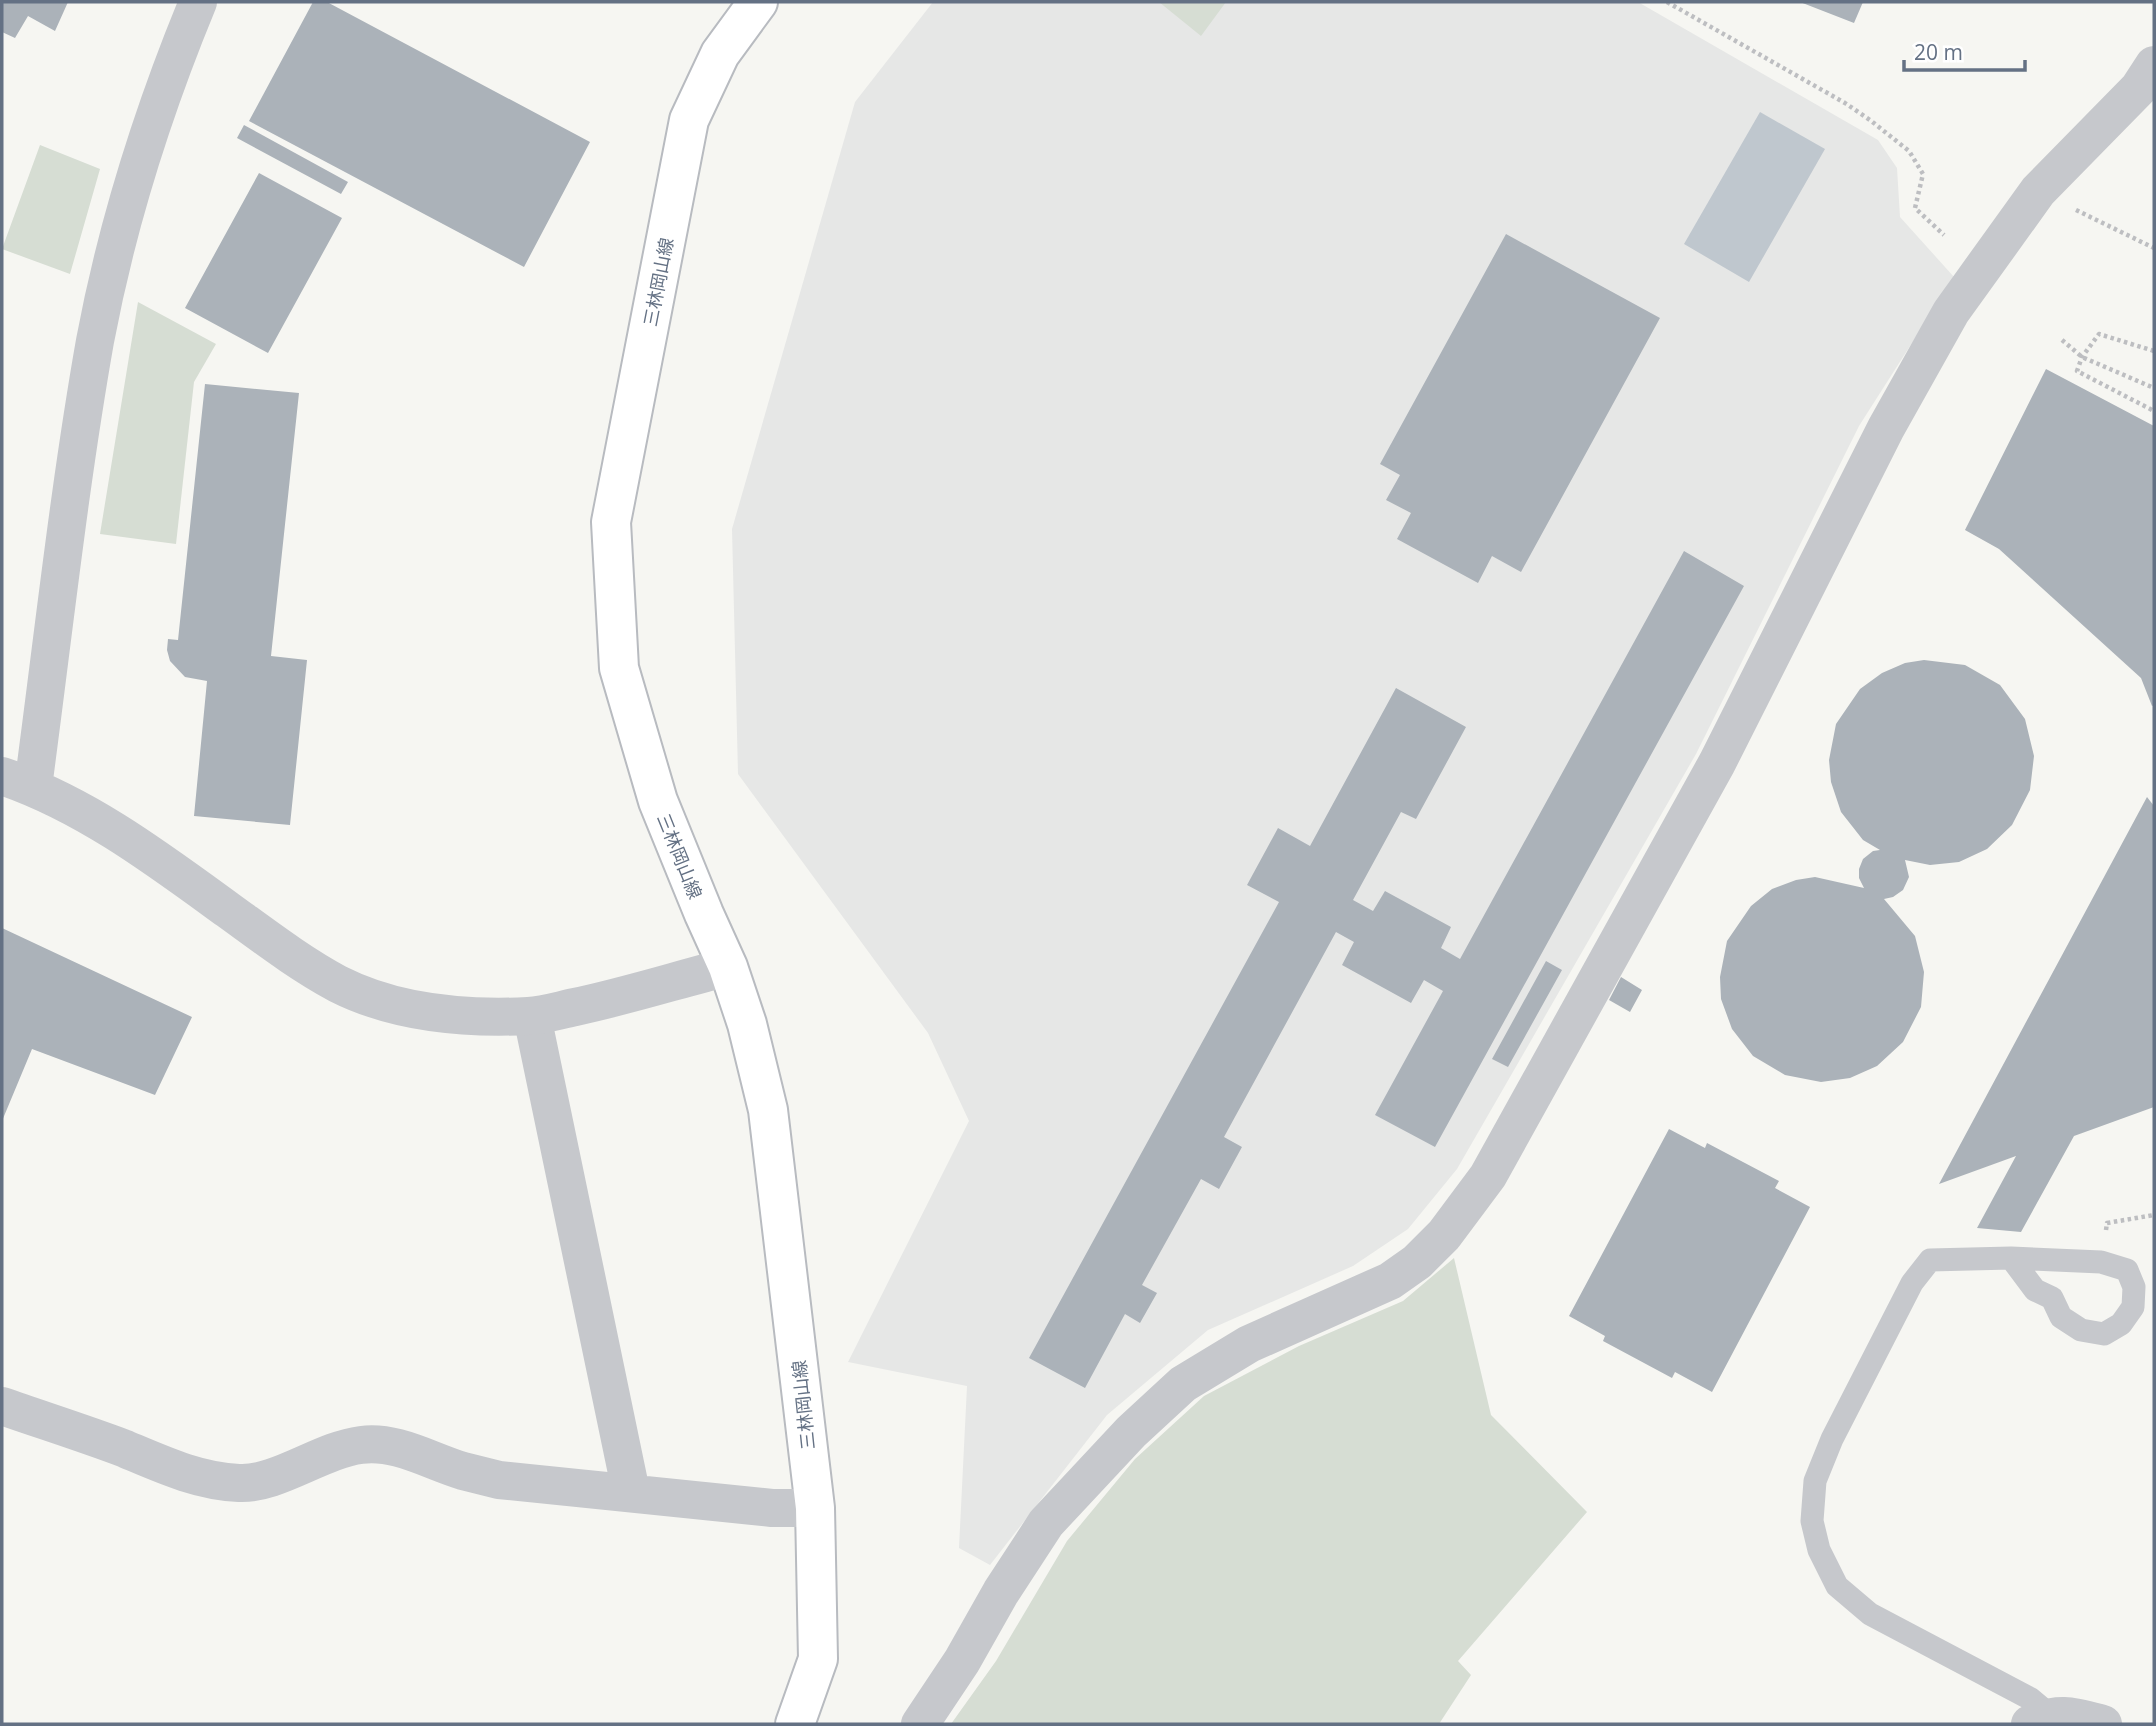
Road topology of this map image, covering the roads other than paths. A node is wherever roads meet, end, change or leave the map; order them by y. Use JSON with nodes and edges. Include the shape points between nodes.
{"nodes":[{"id":1,"x":198,"y":2,"type":"edge"},
{"id":2,"x":758,"y":2,"type":"edge"},
{"id":3,"x":2154,"y":65,"type":"edge"},
{"id":4,"x":17,"y":781,"type":"edge"},
{"id":5,"x":729,"y":967,"type":"junction"},
{"id":6,"x":532,"y":1016,"type":"junction"},
{"id":7,"x":2011,"y":1258,"type":"junction"},
{"id":8,"x":2,"y":1406,"type":"edge"},
{"id":9,"x":631,"y":1492,"type":"junction"},
{"id":10,"x":815,"y":1508,"type":"junction"},
{"id":11,"x":2040,"y":1720,"type":"edge"},
{"id":12,"x":795,"y":1724,"type":"edge"},
{"id":13,"x":920,"y":1724,"type":"edge"},
{"id":14,"x":2103,"y":1724,"type":"edge"}],
"edges":[{"from":1,"to":4,"type":"street","via":[[165,83],[124,215],[96,339],[71,499]]},
{"from":2,"to":5,"type":"main road","name":"三林岡山線","via":[[720,54],[690,120],[611,522],[619,668],[658,801]]},
{"from":3,"to":13,"type":"street","via":[[2139,88],[2038,191],[1944,324],[1886,428],[1717,763],[1488,1176],[1463,1212],[1417,1262],[1390,1281],[1249,1343],[1183,1384],[1131,1432],[1046,1523]]},
{"from":4,"to":6,"type":"street","via":[[75,807],[286,953],[340,985],[400,1007],[468,1017]]},
{"from":5,"to":6,"type":"street"},
{"from":5,"to":10,"type":"main road","name":"三林岡山線","via":[[768,1110]]},
{"from":6,"to":9,"type":"street"},
{"from":7,"to":7,"type":"lane","via":[[2035,1290],[2052,1298],[2061,1317],[2081,1330],[2104,1334],[2121,1324],[2133,1307],[2134,1287],[2127,1270],[2101,1262]]},
{"from":7,"to":11,"type":"lane","via":[[1930,1261],[1912,1283],[1832,1439],[1815,1481],[1812,1521],[1819,1550],[1837,1586],[1870,1614],[2031,1699]]},
{"from":8,"to":9,"type":"street","via":[[211,1481],[244,1483],[363,1444],[389,1445],[499,1480]]},
{"from":9,"to":10,"type":"street","via":[[772,1508]]},
{"from":10,"to":12,"type":"main road","name":"三林岡山線","via":[[818,1659]]},
{"from":11,"to":14,"type":"street","via":[[2068,1716]]}]}
